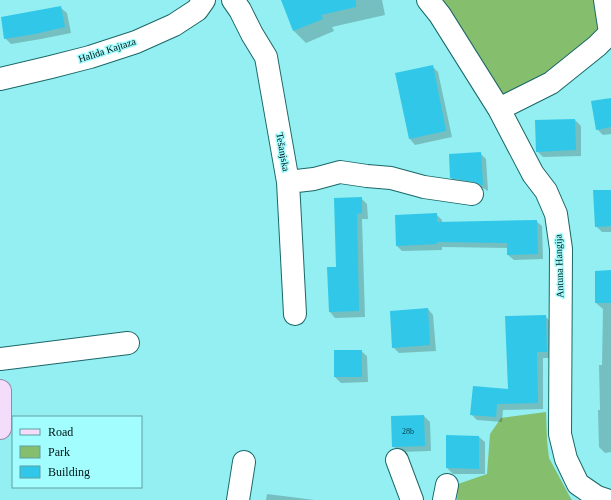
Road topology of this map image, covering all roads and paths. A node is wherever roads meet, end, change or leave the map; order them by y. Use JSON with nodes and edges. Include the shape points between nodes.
{"nodes":[{"id":1,"x":204,"y":0,"type":"edge"},
{"id":2,"x":233,"y":0,"type":"edge"},
{"id":3,"x":428,"y":0,"type":"edge"},
{"id":4,"x":605,"y":0,"type":"edge"},
{"id":5,"x":610,"y":34,"type":"edge"},
{"id":6,"x":0,"y":79,"type":"edge"},
{"id":7,"x":499,"y":109,"type":"junction"},
{"id":8,"x":288,"y":182,"type":"junction"},
{"id":9,"x":472,"y":194,"type":"dead end"},
{"id":10,"x":295,"y":314,"type":"dead end"},
{"id":11,"x":128,"y":343,"type":"dead end"},
{"id":12,"x":0,"y":359,"type":"edge"},
{"id":13,"x":0,"y":391,"type":"edge"},
{"id":14,"x":0,"y":428,"type":"edge"},
{"id":15,"x":397,"y":460,"type":"dead end"},
{"id":16,"x":244,"y":462,"type":"dead end"},
{"id":17,"x":238,"y":500,"type":"edge"},
{"id":18,"x":412,"y":500,"type":"edge"},
{"id":19,"x":606,"y":500,"type":"edge"}],
"edges":[{"from":1,"to":6,"type":"street","name":"Halida Kajtaza","via":[[197,10],[174,25],[136,42],[90,57]]},
{"from":2,"to":8,"type":"street","name":"Tešanjska","via":[[266,58]]},
{"from":3,"to":7,"type":"street","name":"Antuna Hangija"},
{"from":4,"to":5,"type":"street"},
{"from":5,"to":7,"type":"street","via":[[551,83]]},
{"from":7,"to":19,"type":"street","name":"Antuna Hangija","via":[[533,174],[546,191],[556,214],[561,249],[560,434],[566,459],[578,484]]},
{"from":8,"to":9,"type":"street","via":[[340,172],[391,178],[424,187]]},
{"from":8,"to":10,"type":"street","name":"Tešanjska"},
{"from":11,"to":12,"type":"street"},
{"from":13,"to":14,"type":"main road"},
{"from":15,"to":18,"type":"street"},
{"from":16,"to":17,"type":"street"}]}
